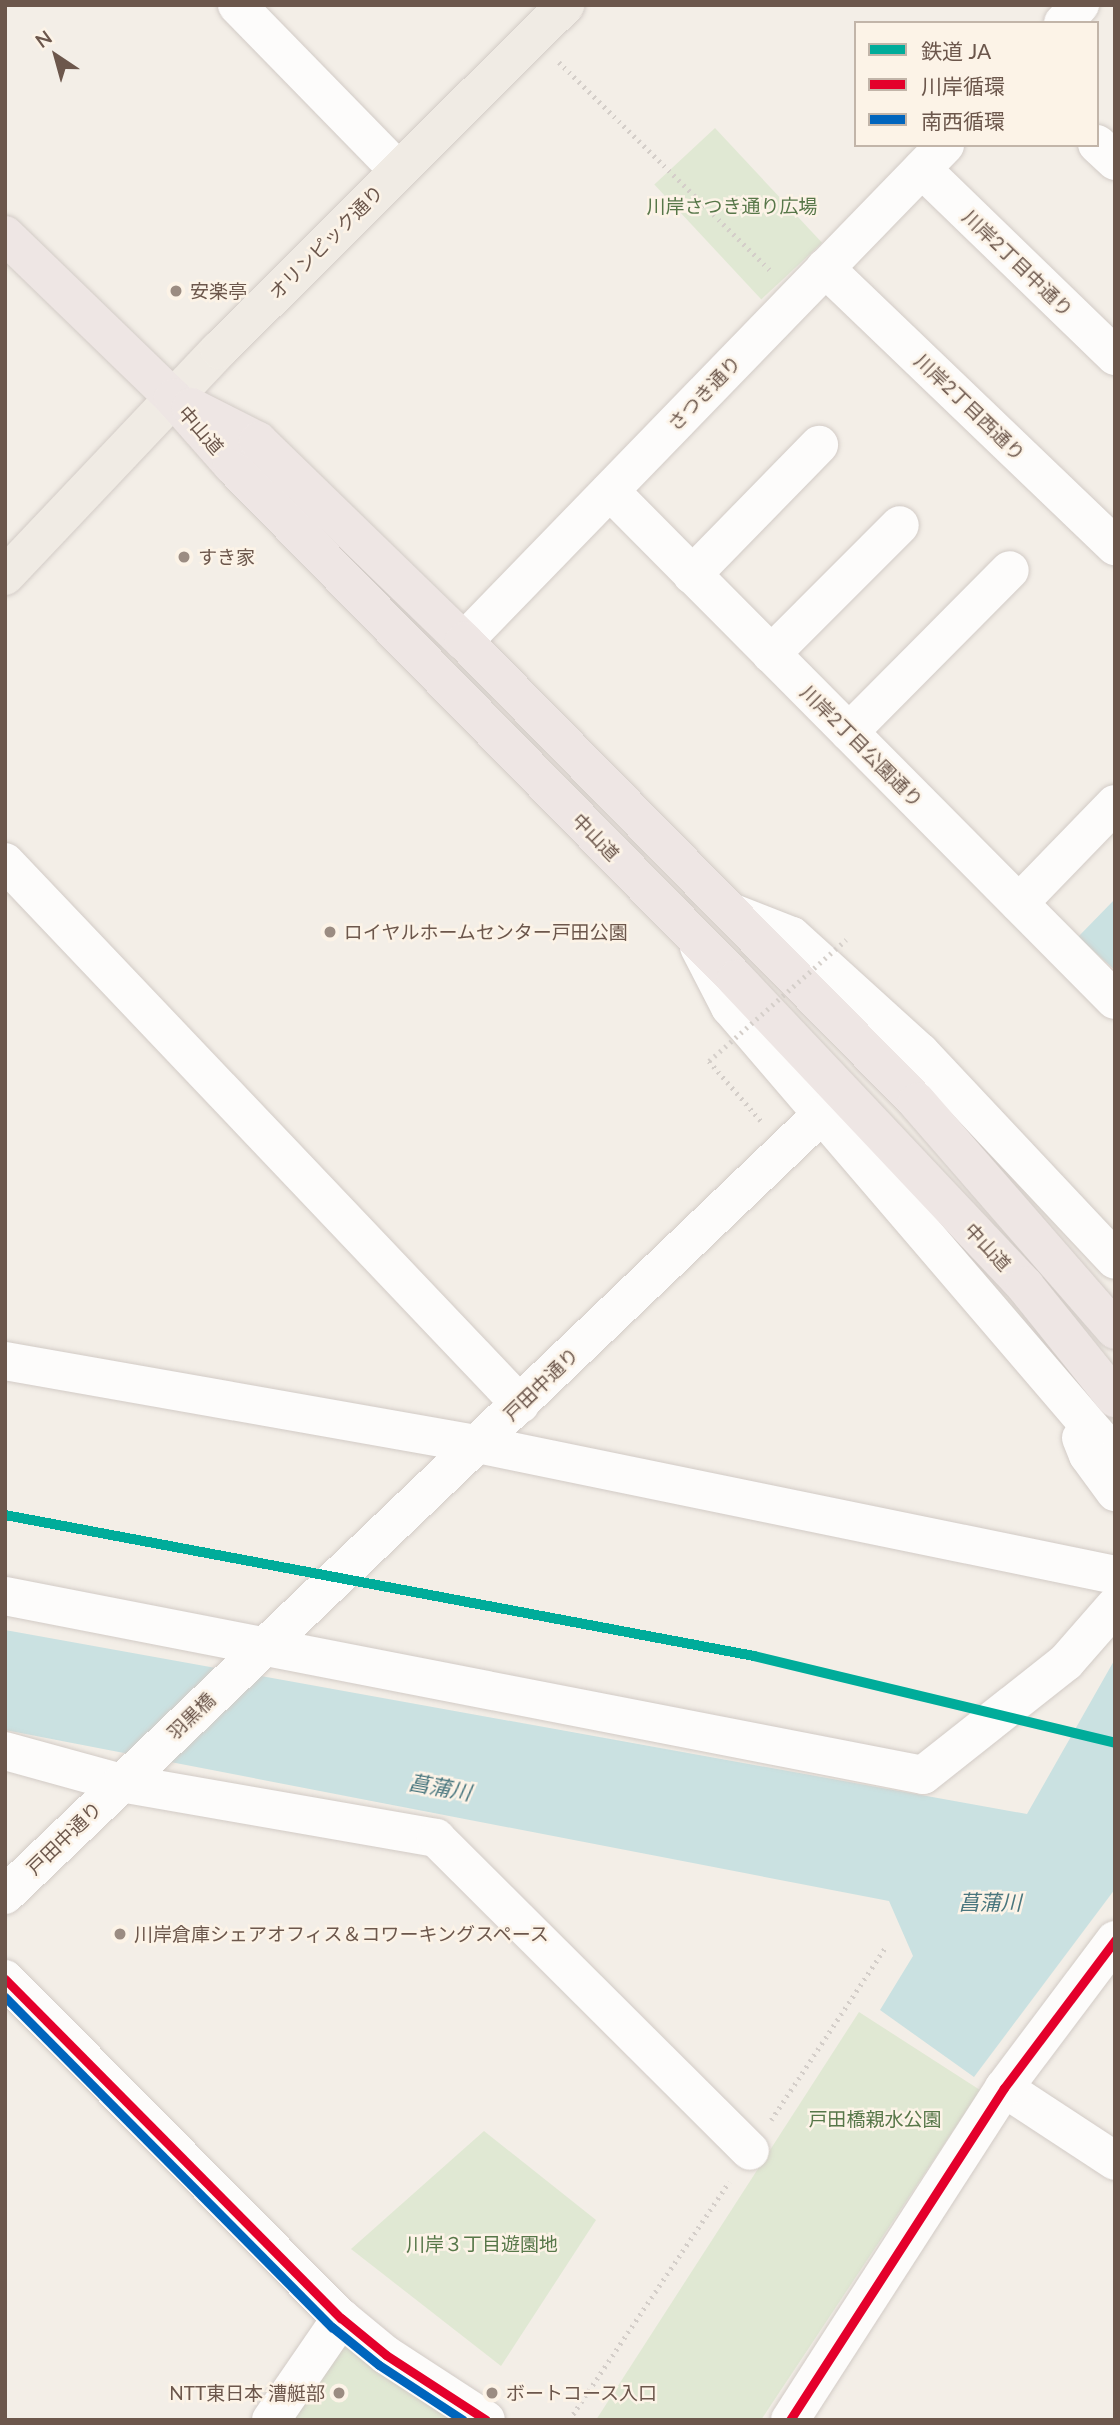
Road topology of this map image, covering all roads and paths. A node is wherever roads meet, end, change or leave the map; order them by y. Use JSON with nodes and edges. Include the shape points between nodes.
{"nodes":[{"id":1,"x":237,"y":5,"type":"edge"},
{"id":2,"x":565,"y":5,"type":"edge"},
{"id":3,"x":1080,"y":5,"type":"edge"},
{"id":4,"x":1065,"y":21,"type":"edge"},
{"id":5,"x":534,"y":36,"type":"junction"},
{"id":6,"x":1099,"y":146,"type":"edge"},
{"id":7,"x":934,"y":157,"type":"edge"},
{"id":8,"x":1115,"y":160,"type":"edge"},
{"id":9,"x":398,"y":170,"type":"junction"},
{"id":10,"x":5,"y":235,"type":"edge"},
{"id":11,"x":825,"y":268,"type":"junction"},
{"id":12,"x":797,"y":298,"type":"junction"},
{"id":13,"x":1115,"y":356,"type":"edge"},
{"id":14,"x":173,"y":398,"type":"junction"},
{"id":15,"x":819,"y":445,"type":"dead end"},
{"id":16,"x":610,"y":491,"type":"junction"},
{"id":17,"x":900,"y":525,"type":"dead end"},
{"id":18,"x":1115,"y":546,"type":"edge"},
{"id":19,"x":1010,"y":570,"type":"dead end"},
{"id":20,"x":692,"y":575,"type":"junction"},
{"id":21,"x":5,"y":576,"type":"edge"},
{"id":22,"x":464,"y":641,"type":"junction"},
{"id":23,"x":771,"y":654,"type":"junction"},
{"id":24,"x":849,"y":732,"type":"junction"},
{"id":25,"x":1115,"y":804,"type":"edge"},
{"id":26,"x":5,"y":862,"type":"edge"},
{"id":27,"x":1018,"y":903,"type":"junction"},
{"id":28,"x":733,"y":913,"type":"junction"},
{"id":29,"x":692,"y":936,"type":"junction"},
{"id":30,"x":846,"y":940,"type":"dead end"},
{"id":31,"x":1115,"y":1000,"type":"edge"},
{"id":32,"x":743,"y":1100,"type":"dead end"},
{"id":33,"x":821,"y":1115,"type":"junction"},
{"id":34,"x":1115,"y":1260,"type":"edge"},
{"id":35,"x":1115,"y":1330,"type":"edge"},
{"id":36,"x":5,"y":1361,"type":"edge"},
{"id":37,"x":1066,"y":1395,"type":"junction"},
{"id":38,"x":1115,"y":1398,"type":"edge"},
{"id":39,"x":520,"y":1404,"type":"junction"},
{"id":40,"x":477,"y":1444,"type":"junction"},
{"id":41,"x":1115,"y":1456,"type":"edge"},
{"id":42,"x":1115,"y":1492,"type":"edge"},
{"id":43,"x":1115,"y":1575,"type":"edge"},
{"id":44,"x":5,"y":1596,"type":"edge"},
{"id":45,"x":1115,"y":1606,"type":"edge"},
{"id":46,"x":260,"y":1649,"type":"junction"},
{"id":47,"x":5,"y":1751,"type":"edge"},
{"id":48,"x":122,"y":1782,"type":"junction"},
{"id":49,"x":5,"y":1895,"type":"edge"},
{"id":50,"x":1115,"y":1940,"type":"edge"},
{"id":51,"x":5,"y":1979,"type":"edge"},
{"id":52,"x":1004,"y":2088,"type":"junction"},
{"id":53,"x":750,"y":2151,"type":"dead end"},
{"id":54,"x":1115,"y":2161,"type":"edge"},
{"id":55,"x":341,"y":2318,"type":"junction"},
{"id":56,"x":271,"y":2420,"type":"edge"},
{"id":57,"x":486,"y":2420,"type":"edge"},
{"id":58,"x":789,"y":2420,"type":"edge"}],
"edges":[{"from":1,"to":9,"type":"street"},
{"from":2,"to":5,"type":"main road","name":"オリンピック通り"},
{"from":3,"to":4,"type":"street"},
{"from":5,"to":9,"type":"main road","name":"オリンピック通り"},
{"from":5,"to":12,"type":"path"},
{"from":6,"to":8,"type":"street"},
{"from":7,"to":11,"type":"street","name":"さつき通り"},
{"from":7,"to":13,"type":"street","name":"川岸2丁目中通り"},
{"from":9,"to":14,"type":"main road","name":"オリンピック通り"},
{"from":10,"to":14,"type":"highway"},
{"from":11,"to":12,"type":"street","name":"さつき通り"},
{"from":11,"to":18,"type":"street","name":"川岸2丁目西通り"},
{"from":12,"to":16,"type":"street","name":"さつき通り"},
{"from":14,"to":21,"type":"main road","name":"オリンピック通り"},
{"from":14,"to":22,"type":"highway","name":"中山道","via":[[258,441]]},
{"from":14,"to":29,"type":"highway","name":"中山道","via":[[232,466]]},
{"from":15,"to":20,"type":"street"},
{"from":16,"to":20,"type":"street","name":"川岸2丁目公園通り"},
{"from":16,"to":22,"type":"street","name":"さつき通り"},
{"from":17,"to":23,"type":"street"},
{"from":19,"to":24,"type":"street"},
{"from":20,"to":23,"type":"street","name":"川岸2丁目公園通り"},
{"from":22,"to":28,"type":"highway","name":"中山道"},
{"from":23,"to":24,"type":"street","name":"川岸2丁目公園通り"},
{"from":24,"to":27,"type":"street","name":"川岸2丁目公園通り"},
{"from":25,"to":27,"type":"street"},
{"from":26,"to":39,"type":"street"},
{"from":27,"to":31,"type":"street","name":"川岸2丁目公園通り"},
{"from":28,"to":34,"type":"street","via":[[792,936],[910,1043]]},
{"from":28,"to":35,"type":"highway","name":"中山道","via":[[917,1102]]},
{"from":29,"to":33,"type":"street","via":[[730,1007]]},
{"from":29,"to":38,"type":"highway","name":"中山道","via":[[1025,1286]]},
{"from":30,"to":32,"type":"path","bridge":true,"via":[[709,1061]]},
{"from":33,"to":37,"type":"street"},
{"from":33,"to":39,"type":"street","name":"戸田中通り"},
{"from":36,"to":40,"type":"street"},
{"from":37,"to":41,"type":"street"},
{"from":37,"to":42,"type":"street","via":[[1088,1455]]},
{"from":39,"to":40,"type":"street","name":"戸田中通り"},
{"from":40,"to":43,"type":"street"},
{"from":40,"to":46,"type":"street","name":"戸田中通り"},
{"from":44,"to":46,"type":"street"},
{"from":45,"to":46,"type":"street","via":[[1066,1662],[923,1775]]},
{"from":46,"to":48,"type":"street","name":"羽黒橋"},
{"from":47,"to":48,"type":"street"},
{"from":48,"to":49,"type":"street","name":"戸田中通り"},
{"from":48,"to":53,"type":"street","via":[[436,1839]]},
{"from":50,"to":52,"type":"street"},
{"from":51,"to":55,"type":"street"},
{"from":52,"to":54,"type":"street"},
{"from":52,"to":58,"type":"street"},
{"from":55,"to":56,"type":"street"},
{"from":55,"to":57,"type":"street","via":[[386,2355]]}]}
